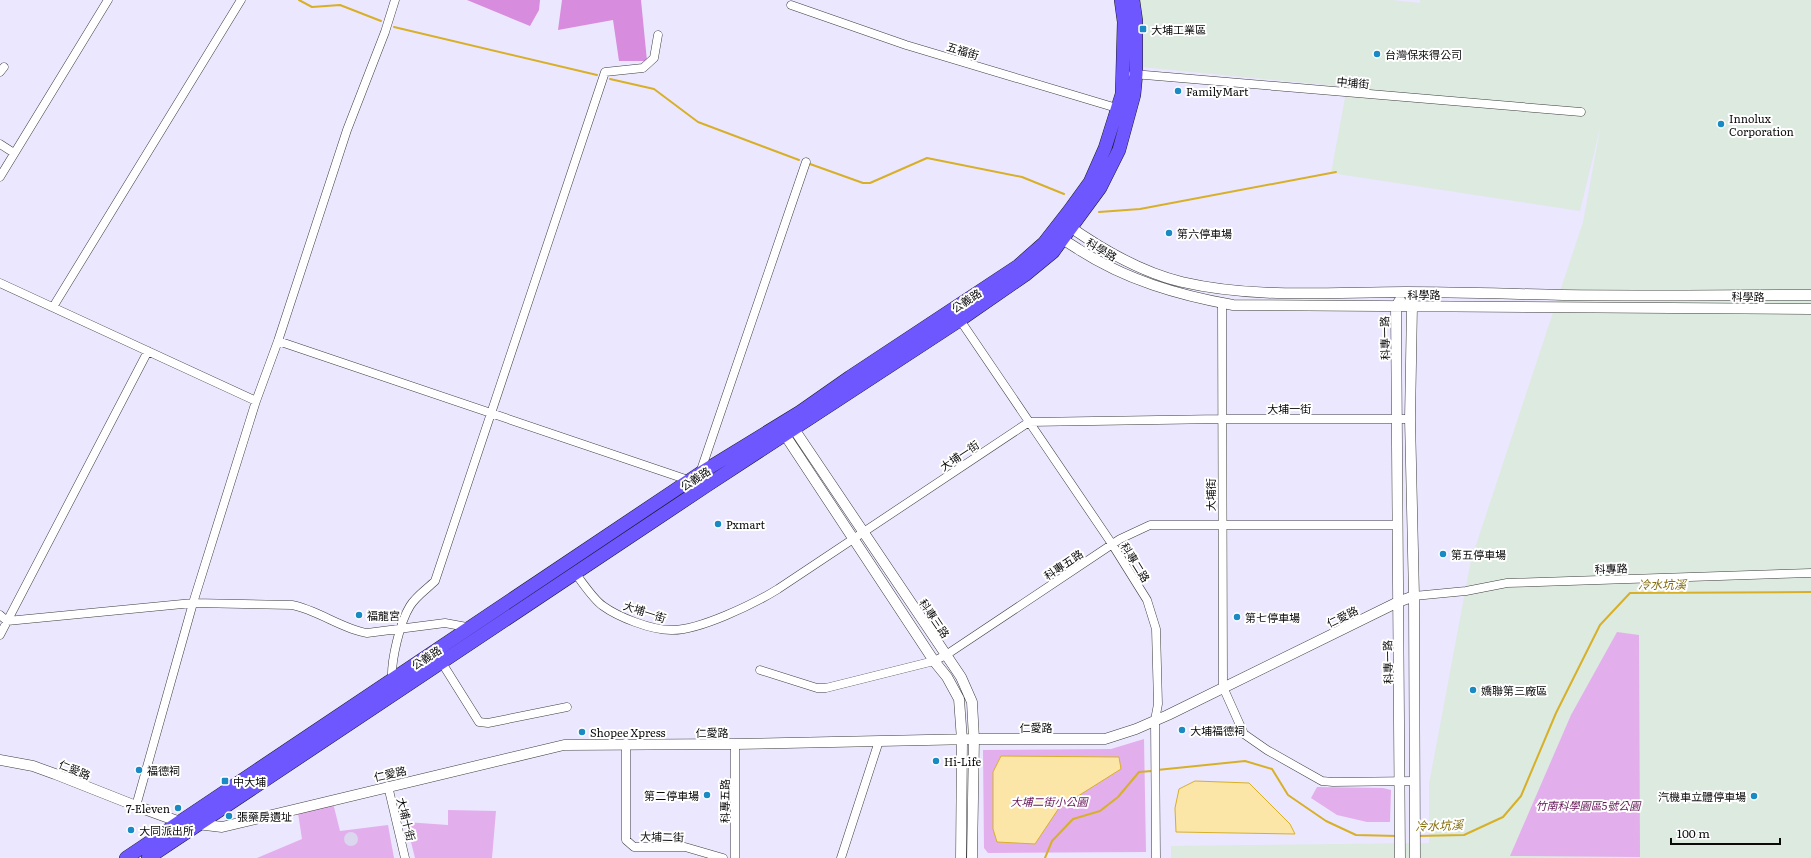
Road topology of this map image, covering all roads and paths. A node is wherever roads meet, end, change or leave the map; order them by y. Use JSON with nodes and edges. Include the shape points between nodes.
{"nodes":[{"id":1,"x":108,"y":0,"type":"edge"},
{"id":2,"x":241,"y":0,"type":"edge"},
{"id":3,"x":394,"y":0,"type":"edge"},
{"id":4,"x":1122,"y":0,"type":"edge"},
{"id":5,"x":1133,"y":0,"type":"edge"},
{"id":6,"x":791,"y":5,"type":"dead end"},
{"id":7,"x":658,"y":34,"type":"dead end"},
{"id":8,"x":1130,"y":73,"type":"junction"},
{"id":9,"x":1123,"y":110,"type":"junction"},
{"id":10,"x":1581,"y":112,"type":"dead end"},
{"id":11,"x":0,"y":144,"type":"edge"},
{"id":12,"x":14,"y":153,"type":"junction"},
{"id":13,"x":806,"y":162,"type":"dead end"},
{"id":14,"x":0,"y":177,"type":"edge"},
{"id":15,"x":1066,"y":224,"type":"junction"},
{"id":16,"x":1058,"y":235,"type":"junction"},
{"id":17,"x":0,"y":284,"type":"edge"},
{"id":18,"x":1405,"y":292,"type":"junction"},
{"id":19,"x":1564,"y":295,"type":"junction"},
{"id":20,"x":1808,"y":295,"type":"edge"},
{"id":21,"x":1222,"y":303,"type":"junction"},
{"id":22,"x":1396,"y":306,"type":"junction"},
{"id":23,"x":1412,"y":306,"type":"junction"},
{"id":24,"x":53,"y":307,"type":"junction"},
{"id":25,"x":1564,"y":307,"type":"junction"},
{"id":26,"x":1808,"y":309,"type":"edge"},
{"id":27,"x":960,"y":320,"type":"junction"},
{"id":28,"x":278,"y":341,"type":"junction"},
{"id":29,"x":148,"y":351,"type":"junction"},
{"id":30,"x":850,"y":377,"type":"junction"},
{"id":31,"x":843,"y":398,"type":"junction"},
{"id":32,"x":256,"y":401,"type":"junction"},
{"id":33,"x":491,"y":413,"type":"junction"},
{"id":34,"x":1222,"y":419,"type":"junction"},
{"id":35,"x":1410,"y":419,"type":"junction"},
{"id":36,"x":1397,"y":420,"type":"junction"},
{"id":37,"x":1028,"y":422,"type":"junction"},
{"id":38,"x":787,"y":427,"type":"junction"},
{"id":39,"x":698,"y":480,"type":"junction"},
{"id":40,"x":1221,"y":525,"type":"junction"},
{"id":41,"x":1397,"y":525,"type":"junction"},
{"id":42,"x":863,"y":533,"type":"junction"},
{"id":43,"x":854,"y":539,"type":"junction"},
{"id":44,"x":1112,"y":544,"type":"junction"},
{"id":45,"x":575,"y":573,"type":"junction"},
{"id":46,"x":1811,"y":573,"type":"edge"},
{"id":47,"x":1414,"y":596,"type":"junction"},
{"id":48,"x":1398,"y":602,"type":"junction"},
{"id":49,"x":193,"y":603,"type":"junction"},
{"id":50,"x":0,"y":615,"type":"edge"},
{"id":51,"x":7,"y":621,"type":"junction"},
{"id":52,"x":472,"y":628,"type":"junction"},
{"id":53,"x":400,"y":630,"type":"junction"},
{"id":54,"x":491,"y":630,"type":"junction"},
{"id":55,"x":0,"y":635,"type":"edge"},
{"id":56,"x":946,"y":655,"type":"junction"},
{"id":57,"x":934,"y":661,"type":"junction"},
{"id":58,"x":442,"y":663,"type":"junction"},
{"id":59,"x":760,"y":670,"type":"dead end"},
{"id":60,"x":392,"y":679,"type":"junction"},
{"id":61,"x":1223,"y":687,"type":"junction"},
{"id":62,"x":567,"y":707,"type":"dead end"},
{"id":63,"x":1155,"y":720,"type":"junction"},
{"id":64,"x":974,"y":739,"type":"junction"},
{"id":65,"x":962,"y":740,"type":"junction"},
{"id":66,"x":879,"y":741,"type":"junction"},
{"id":67,"x":626,"y":743,"type":"junction"},
{"id":68,"x":735,"y":744,"type":"junction"},
{"id":69,"x":0,"y":760,"type":"edge"},
{"id":70,"x":1400,"y":781,"type":"junction"},
{"id":71,"x":1415,"y":781,"type":"junction"},
{"id":72,"x":388,"y":786,"type":"junction"},
{"id":73,"x":136,"y":806,"type":"junction"},
{"id":74,"x":180,"y":822,"type":"junction"},
{"id":75,"x":197,"y":825,"type":"junction"},
{"id":76,"x":1400,"y":854,"type":"edge"},
{"id":77,"x":1415,"y":854,"type":"edge"},
{"id":78,"x":126,"y":858,"type":"edge"},
{"id":79,"x":148,"y":858,"type":"edge"},
{"id":80,"x":405,"y":858,"type":"edge"},
{"id":81,"x":723,"y":858,"type":"edge"},
{"id":82,"x":735,"y":858,"type":"edge"},
{"id":83,"x":841,"y":858,"type":"edge"},
{"id":84,"x":961,"y":858,"type":"edge"},
{"id":85,"x":972,"y":858,"type":"edge"},
{"id":86,"x":1156,"y":858,"type":"edge"}],
"edges":[{"from":1,"to":12,"type":"street"},
{"from":2,"to":24,"type":"street"},
{"from":3,"to":28,"type":"street","via":[[385,32],[347,130]]},
{"from":4,"to":8,"type":"main road","name":"公義路"},
{"from":5,"to":8,"type":"main road","name":"公義路","via":[[1136,21]]},
{"from":6,"to":9,"type":"street","name":"五福街","via":[[906,45]]},
{"from":7,"to":33,"type":"street","via":[[654,58],[643,68],[605,72]]},
{"from":8,"to":9,"type":"main road","name":"公義路","via":[[1134,95]]},
{"from":8,"to":10,"type":"street","name":"中埔街"},
{"from":9,"to":15,"type":"main road","name":"公義路","via":[[1119,150],[1100,188]]},
{"from":11,"to":12,"type":"street"},
{"from":12,"to":14,"type":"street"},
{"from":13,"to":39,"type":"street"},
{"from":15,"to":16,"type":"main road","name":"公義路"},
{"from":15,"to":18,"type":"street","name":"科學路","via":[[1137,266],[1202,286],[1255,293]]},
{"from":16,"to":21,"type":"street","name":"科學路","via":[[1119,272],[1155,287]]},
{"from":16,"to":27,"type":"main road","name":"公義路","via":[[1053,252],[1025,275]]},
{"from":16,"to":30,"type":"main road","name":"公義路","via":[[1044,243],[1018,266]]},
{"from":17,"to":24,"type":"street"},
{"from":18,"to":19,"type":"street","name":"科學路"},
{"from":18,"to":22,"type":"street","name":"科專一路"},
{"from":18,"to":23,"type":"street"},
{"from":19,"to":20,"type":"street","name":"科學路"},
{"from":19,"to":25,"type":"street"},
{"from":20,"to":26,"type":"street"},
{"from":21,"to":22,"type":"street","name":"科學路","via":[[1256,306]]},
{"from":21,"to":34,"type":"street","name":"大埔街"},
{"from":22,"to":23,"type":"street","name":"科學路"},
{"from":22,"to":36,"type":"street","name":"科專一路"},
{"from":23,"to":25,"type":"street","name":"科學路"},
{"from":23,"to":35,"type":"street"},
{"from":24,"to":29,"type":"street"},
{"from":25,"to":26,"type":"street","name":"科學路"},
{"from":27,"to":31,"type":"main road","name":"公義路"},
{"from":27,"to":37,"type":"street","name":"科專二路"},
{"from":28,"to":32,"type":"street"},
{"from":28,"to":33,"type":"street"},
{"from":29,"to":32,"type":"street"},
{"from":29,"to":51,"type":"street"},
{"from":30,"to":31,"type":"street"},
{"from":30,"to":38,"type":"main road","name":"公義路"},
{"from":31,"to":38,"type":"main road","name":"公義路"},
{"from":32,"to":49,"type":"street"},
{"from":33,"to":39,"type":"street"},
{"from":33,"to":53,"type":"street","via":[[435,581],[409,607]]},
{"from":34,"to":36,"type":"street","name":"大埔一街"},
{"from":34,"to":37,"type":"street","name":"大埔一街"},
{"from":34,"to":40,"type":"street","name":"大埔街"},
{"from":35,"to":36,"type":"street","name":"大埔一街"},
{"from":35,"to":47,"type":"street"},
{"from":36,"to":41,"type":"street","name":"科專一路"},
{"from":37,"to":42,"type":"street","name":"大埔一街"},
{"from":37,"to":44,"type":"street","name":"科專二路"},
{"from":38,"to":39,"type":"main road","name":"公義路"},
{"from":38,"to":42,"type":"street","name":"科專三路"},
{"from":38,"to":43,"type":"street"},
{"from":39,"to":45,"type":"main road","name":"公義路"},
{"from":39,"to":52,"type":"main road","name":"公義路"},
{"from":40,"to":41,"type":"street","name":"科專五路"},
{"from":40,"to":44,"type":"street","name":"科專五路","via":[[1150,526]]},
{"from":40,"to":61,"type":"street","name":"大埔街"},
{"from":41,"to":48,"type":"street","name":"科專一路"},
{"from":42,"to":43,"type":"street","name":"大埔一街"},
{"from":42,"to":56,"type":"street","name":"科專三路"},
{"from":43,"to":45,"type":"street","name":"大埔一街","via":[[755,604],[690,628],[677,630],[655,628],[623,617],[602,605]]},
{"from":43,"to":57,"type":"street"},
{"from":44,"to":56,"type":"street","name":"科專五路"},
{"from":44,"to":63,"type":"street","name":"科專二路","via":[[1147,600],[1156,629],[1158,704]]},
{"from":45,"to":54,"type":"main road","name":"公義路"},
{"from":46,"to":47,"type":"street","name":"科專路","via":[[1507,583],[1466,591]]},
{"from":47,"to":48,"type":"street","name":"仁愛路"},
{"from":47,"to":71,"type":"street"},
{"from":48,"to":61,"type":"street","name":"仁愛路"},
{"from":48,"to":70,"type":"street","name":"科專一路"},
{"from":49,"to":51,"type":"street"},
{"from":49,"to":53,"type":"street","via":[[292,605],[304,607],[356,632]]},
{"from":49,"to":73,"type":"street"},
{"from":50,"to":51,"type":"street"},
{"from":51,"to":55,"type":"street"},
{"from":52,"to":53,"type":"street","via":[[446,623]]},
{"from":52,"to":54,"type":"street"},
{"from":52,"to":60,"type":"main road","name":"公義路"},
{"from":53,"to":60,"type":"street","via":[[391,669]]},
{"from":54,"to":58,"type":"main road","name":"公義路"},
{"from":56,"to":57,"type":"street","name":"科專五路"},
{"from":56,"to":64,"type":"street","name":"科專三路","via":[[961,677],[972,702]]},
{"from":57,"to":59,"type":"street","name":"科專五路","via":[[826,688],[817,688]]},
{"from":57,"to":65,"type":"street","via":[[947,677],[959,699]]},
{"from":58,"to":62,"type":"street","via":[[479,722],[488,723]]},
{"from":58,"to":75,"type":"main road","name":"公義路"},
{"from":60,"to":74,"type":"main road","name":"公義路"},
{"from":61,"to":63,"type":"street","name":"仁愛路"},
{"from":61,"to":70,"type":"street","via":[[1244,734],[1267,750],[1322,780]]},
{"from":63,"to":64,"type":"street","name":"仁愛路","via":[[1105,739]]},
{"from":63,"to":86,"type":"street","name":"科專二路"},
{"from":64,"to":65,"type":"street","name":"仁愛路"},
{"from":64,"to":85,"type":"street","name":"科專三路"},
{"from":65,"to":66,"type":"street","name":"仁愛路"},
{"from":65,"to":84,"type":"street"},
{"from":66,"to":68,"type":"street","name":"仁愛路"},
{"from":66,"to":83,"type":"street"},
{"from":67,"to":68,"type":"street","name":"仁愛路"},
{"from":67,"to":72,"type":"street","name":"仁愛路","via":[[564,745]]},
{"from":67,"to":81,"type":"street","name":"大埔二街","via":[[626,840],[634,847],[685,847]]},
{"from":68,"to":82,"type":"street","name":"科專五路"},
{"from":69,"to":73,"type":"street","name":"仁愛路","via":[[33,766]]},
{"from":70,"to":71,"type":"street"},
{"from":70,"to":76,"type":"street","name":"科專一路"},
{"from":71,"to":77,"type":"street"},
{"from":72,"to":75,"type":"street","name":"仁愛路","via":[[222,827]]},
{"from":72,"to":80,"type":"street","name":"大埔十街"},
{"from":73,"to":74,"type":"street","name":"仁愛路"},
{"from":74,"to":75,"type":"street","name":"仁愛路"},
{"from":74,"to":78,"type":"main road","name":"公義路"},
{"from":75,"to":79,"type":"main road","name":"公義路"}]}
